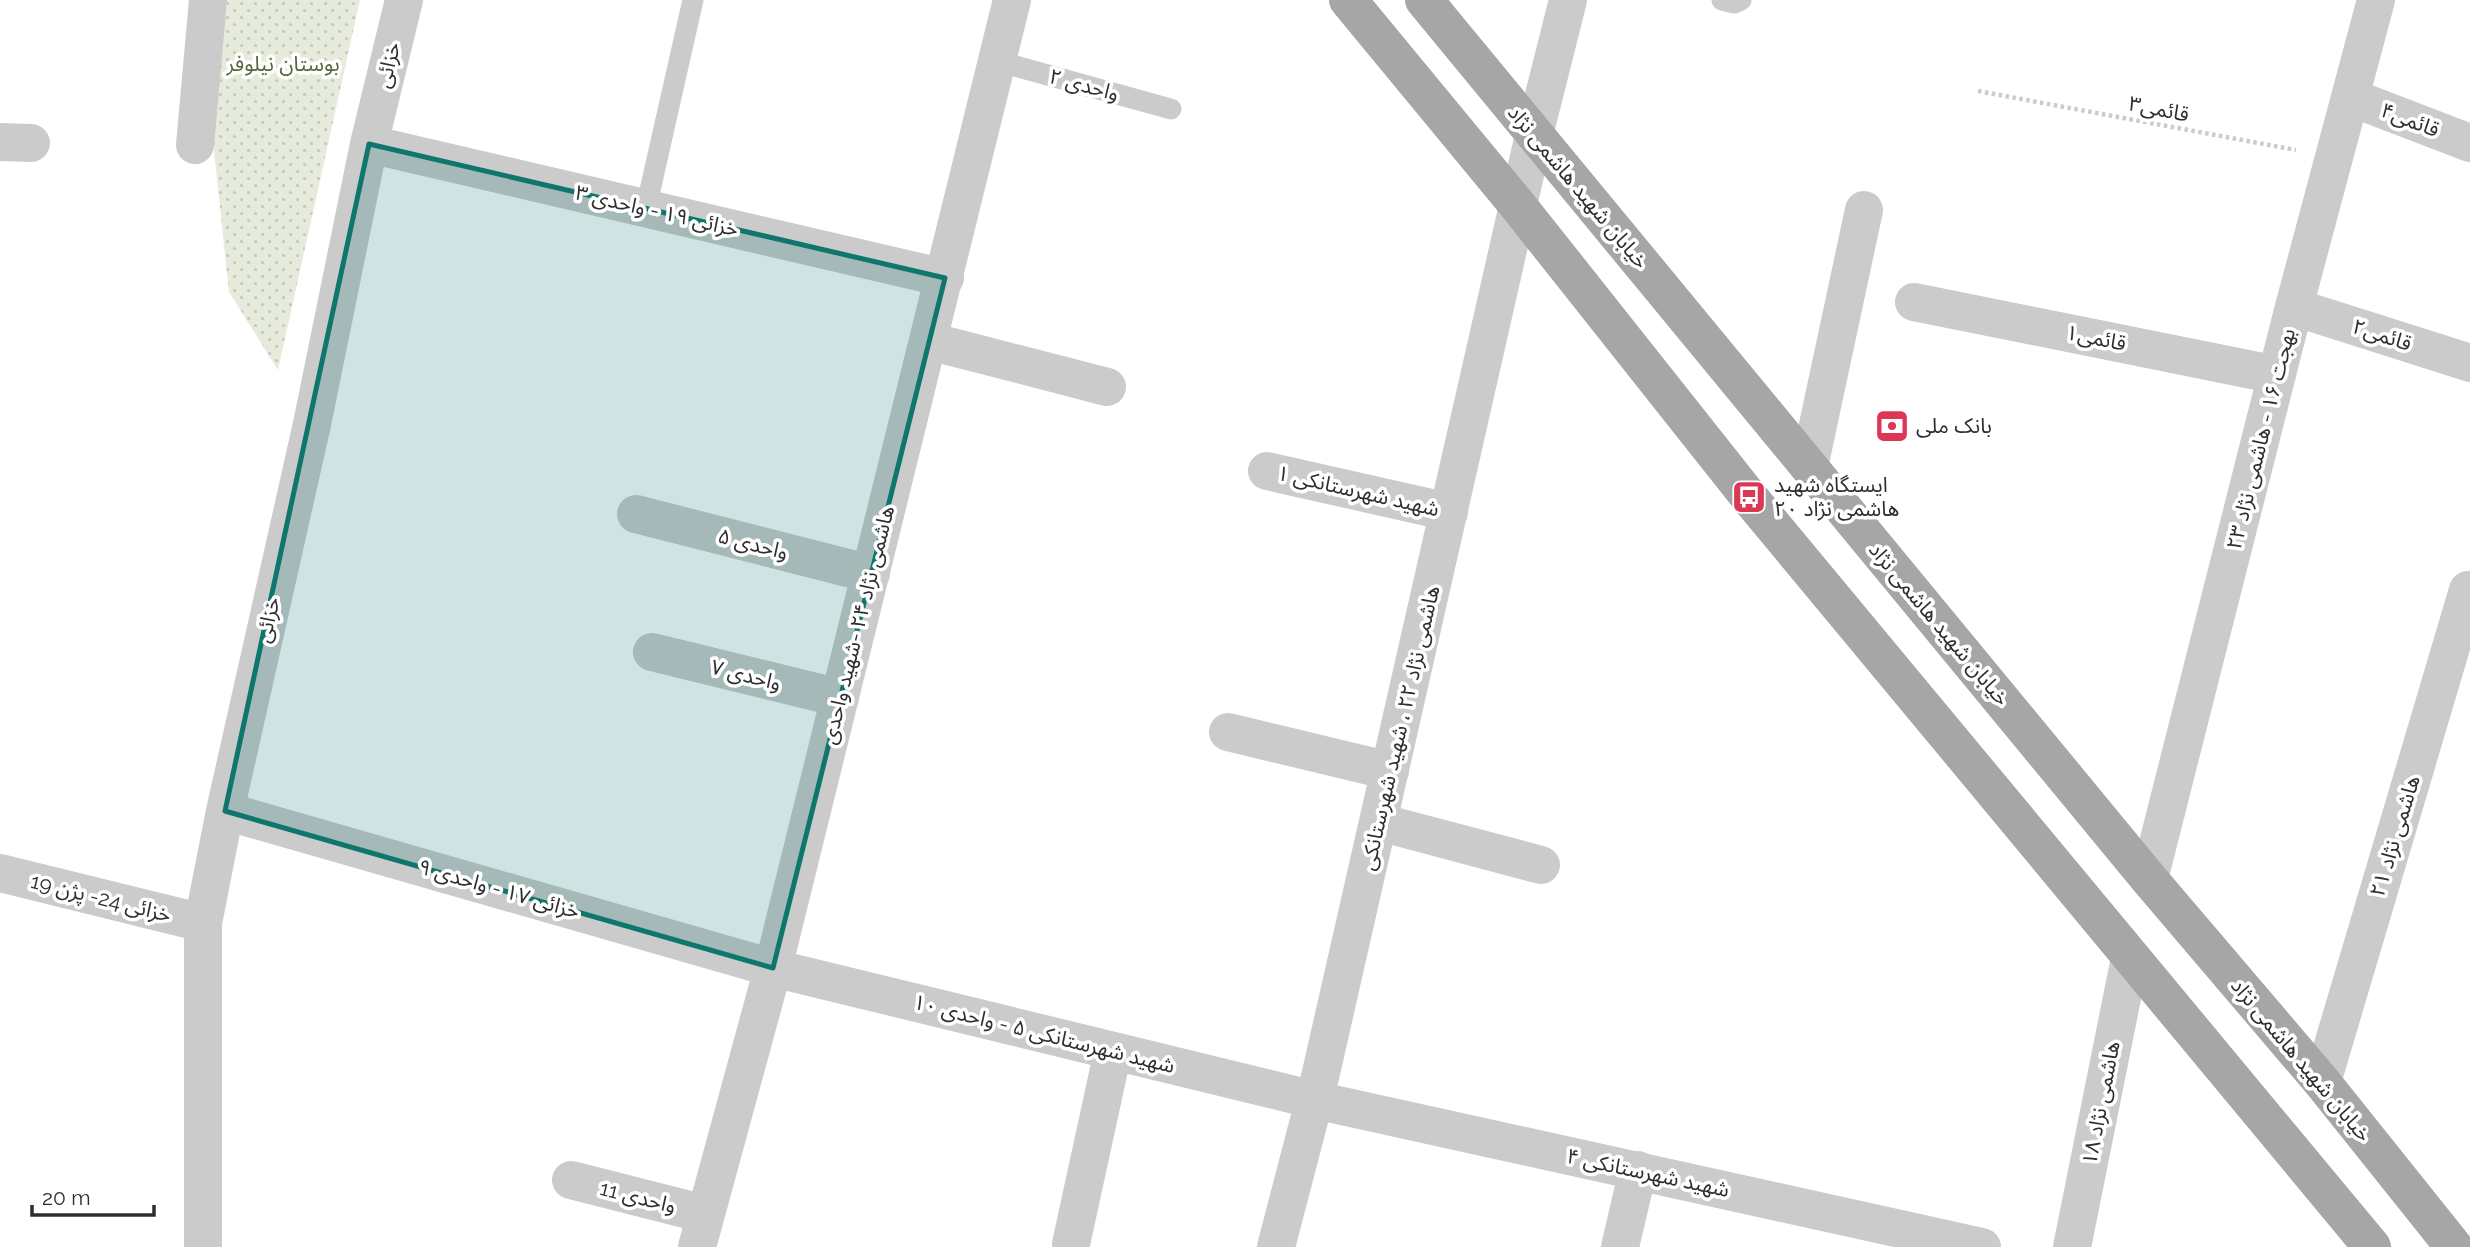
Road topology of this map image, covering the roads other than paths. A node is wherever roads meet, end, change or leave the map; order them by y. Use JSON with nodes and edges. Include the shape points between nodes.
{"nodes":[{"id":1,"x":208,"y":0,"type":"edge"},
{"id":2,"x":404,"y":0,"type":"edge"},
{"id":3,"x":693,"y":0,"type":"edge"},
{"id":4,"x":1012,"y":0,"type":"edge"},
{"id":5,"x":1348,"y":0,"type":"edge"},
{"id":6,"x":1424,"y":0,"type":"edge"},
{"id":7,"x":1568,"y":0,"type":"edge"},
{"id":8,"x":1721,"y":0,"type":"edge"},
{"id":9,"x":1741,"y":0,"type":"edge"},
{"id":10,"x":2376,"y":0,"type":"edge"},
{"id":11,"x":997,"y":61,"type":"junction"},
{"id":12,"x":2350,"y":97,"type":"junction"},
{"id":13,"x":1171,"y":109,"type":"dead end"},
{"id":14,"x":1534,"y":135,"type":"junction"},
{"id":15,"x":2470,"y":143,"type":"edge"},
{"id":16,"x":369,"y":144,"type":"junction"},
{"id":17,"x":195,"y":145,"type":"dead end"},
{"id":18,"x":1519,"y":207,"type":"junction"},
{"id":19,"x":646,"y":208,"type":"junction"},
{"id":20,"x":1864,"y":210,"type":"dead end"},
{"id":21,"x":945,"y":278,"type":"junction"},
{"id":22,"x":1914,"y":302,"type":"dead end"},
{"id":23,"x":2294,"y":307,"type":"junction"},
{"id":24,"x":929,"y":341,"type":"junction"},
{"id":25,"x":2470,"y":363,"type":"edge"},
{"id":26,"x":2277,"y":375,"type":"junction"},
{"id":27,"x":1107,"y":387,"type":"dead end"},
{"id":28,"x":1809,"y":467,"type":"junction"},
{"id":29,"x":1267,"y":471,"type":"dead end"},
{"id":30,"x":1449,"y":512,"type":"junction"},
{"id":31,"x":636,"y":514,"type":"dead end"},
{"id":32,"x":871,"y":574,"type":"junction"},
{"id":33,"x":2468,"y":590,"type":"dead end"},
{"id":34,"x":652,"y":652,"type":"dead end"},
{"id":35,"x":840,"y":698,"type":"junction"},
{"id":36,"x":1228,"y":732,"type":"dead end"},
{"id":37,"x":1390,"y":771,"type":"junction"},
{"id":38,"x":225,"y":811,"type":"junction"},
{"id":39,"x":1378,"y":822,"type":"junction"},
{"id":40,"x":1541,"y":865,"type":"dead end"},
{"id":41,"x":0,"y":873,"type":"edge"},
{"id":42,"x":2150,"y":879,"type":"junction"},
{"id":43,"x":203,"y":923,"type":"junction"},
{"id":44,"x":2130,"y":958,"type":"junction"},
{"id":45,"x":773,"y":968,"type":"junction"},
{"id":46,"x":1113,"y":1051,"type":"junction"},
{"id":47,"x":2322,"y":1082,"type":"junction"},
{"id":48,"x":1315,"y":1100,"type":"junction"},
{"id":49,"x":1638,"y":1170,"type":"junction"},
{"id":50,"x":570,"y":1180,"type":"dead end"},
{"id":51,"x":701,"y":1231,"type":"edge"},
{"id":52,"x":1070,"y":1244,"type":"dead end"},
{"id":53,"x":204,"y":1247,"type":"edge"},
{"id":54,"x":1276,"y":1247,"type":"edge"},
{"id":55,"x":1620,"y":1247,"type":"edge"},
{"id":56,"x":1982,"y":1247,"type":"edge"},
{"id":57,"x":2072,"y":1247,"type":"edge"},
{"id":58,"x":2372,"y":1247,"type":"edge"},
{"id":59,"x":2454,"y":1247,"type":"edge"}],
"edges":[{"from":1,"to":17,"type":"street"},
{"from":2,"to":16,"type":"street","name":"خزائی"},
{"from":3,"to":19,"type":"lane"},
{"from":4,"to":11,"type":"street","name":"هاشمی نژاد ۲۴ -شهید واحدی"},
{"from":5,"to":18,"type":"main road"},
{"from":6,"to":14,"type":"main road","name":"خیابان شهید هاشمی نژاد"},
{"from":7,"to":14,"type":"street","name":"هاشمی نژاد ۲۲ ، شهید شهرستانکی"},
{"from":8,"to":9,"type":"lane"},
{"from":10,"to":12,"type":"street","name":"بهجت ۱۶ - هاشمی نژاد ۲۳"},
{"from":11,"to":13,"type":"lane","name":"واحدی ۲"},
{"from":11,"to":21,"type":"street","name":"هاشمی نژاد ۲۴ -شهید واحدی"},
{"from":12,"to":15,"type":"street","name":"قائمی۴"},
{"from":12,"to":23,"type":"street","name":"بهجت ۱۶ - هاشمی نژاد ۲۳"},
{"from":14,"to":18,"type":"street","name":"هاشمی نژاد ۲۲ ، شهید شهرستانکی"},
{"from":14,"to":28,"type":"main road","name":"خیابان شهید هاشمی نژاد"},
{"from":16,"to":19,"type":"street","name":"خزائی ۱۹ - واحدی ۳"},
{"from":16,"to":38,"type":"street","name":"خزائی"},
{"from":18,"to":30,"type":"street","name":"هاشمی نژاد ۲۲ ، شهید شهرستانکی"},
{"from":18,"to":44,"type":"main road","via":[[1749,497]]},
{"from":19,"to":21,"type":"street","name":"خزائی ۱۹ - واحدی ۳"},
{"from":20,"to":28,"type":"street"},
{"from":21,"to":24,"type":"street","name":"هاشمی نژاد ۲۴ -شهید واحدی"},
{"from":22,"to":26,"type":"street","name":"قائمی۱"},
{"from":23,"to":25,"type":"street","name":"قائمی۲"},
{"from":23,"to":26,"type":"street","name":"بهجت ۱۶ - هاشمی نژاد ۲۳"},
{"from":24,"to":27,"type":"street"},
{"from":24,"to":32,"type":"street","name":"هاشمی نژاد ۲۴ -شهید واحدی"},
{"from":26,"to":42,"type":"street","name":"بهجت ۱۶ - هاشمی نژاد ۲۳"},
{"from":28,"to":42,"type":"main road","name":"خیابان شهید هاشمی نژاد"},
{"from":29,"to":30,"type":"street","name":"شهید شهرستانکی ۱"},
{"from":30,"to":37,"type":"street","name":"هاشمی نژاد ۲۲ ، شهید شهرستانکی"},
{"from":31,"to":32,"type":"street","name":"واحدی ۵"},
{"from":32,"to":35,"type":"street","name":"هاشمی نژاد ۲۴ -شهید واحدی"},
{"from":33,"to":47,"type":"street","name":"هاشمی نژاد ۲۱"},
{"from":34,"to":35,"type":"street","name":"واحدی ۷"},
{"from":35,"to":45,"type":"street","name":"هاشمی نژاد ۲۴ -شهید واحدی"},
{"from":36,"to":37,"type":"street"},
{"from":37,"to":39,"type":"street","name":"هاشمی نژاد ۲۲ ، شهید شهرستانکی"},
{"from":38,"to":43,"type":"street","name":"خزائی"},
{"from":38,"to":45,"type":"street","name":"خزائی ۱۷ - واحدی ۹"},
{"from":39,"to":40,"type":"street"},
{"from":39,"to":48,"type":"street","name":"هاشمی نژاد ۲۲ ، شهید شهرستانکی"},
{"from":41,"to":43,"type":"street","name":"خزائی 24- پژن 19"},
{"from":42,"to":47,"type":"main road","name":"خیابان شهید هاشمی نژاد"},
{"from":43,"to":53,"type":"street","name":"خزائی"},
{"from":44,"to":57,"type":"street","name":"هاشمی نژاد ۱۸"},
{"from":44,"to":58,"type":"main road"},
{"from":45,"to":46,"type":"street","name":"شهید شهرستانکی ۵ - واحدی ۱۰"},
{"from":45,"to":51,"type":"street","name":"هاشمی نژاد ۲۴ -شهید واحدی"},
{"from":46,"to":48,"type":"street","name":"شهید شهرستانکی ۵ - واحدی ۱۰"},
{"from":46,"to":52,"type":"street"},
{"from":47,"to":59,"type":"main road","name":"خیابان شهید هاشمی نژاد"},
{"from":48,"to":49,"type":"street","name":"شهید شهرستانکی ۴"},
{"from":48,"to":54,"type":"street","name":"هاشمی نژاد ۲۲ ، شهید شهرستانکی"},
{"from":49,"to":55,"type":"street"},
{"from":49,"to":56,"type":"street","name":"شهید شهرستانکی ۴"},
{"from":50,"to":51,"type":"street","name":"واحدی 11"}]}
